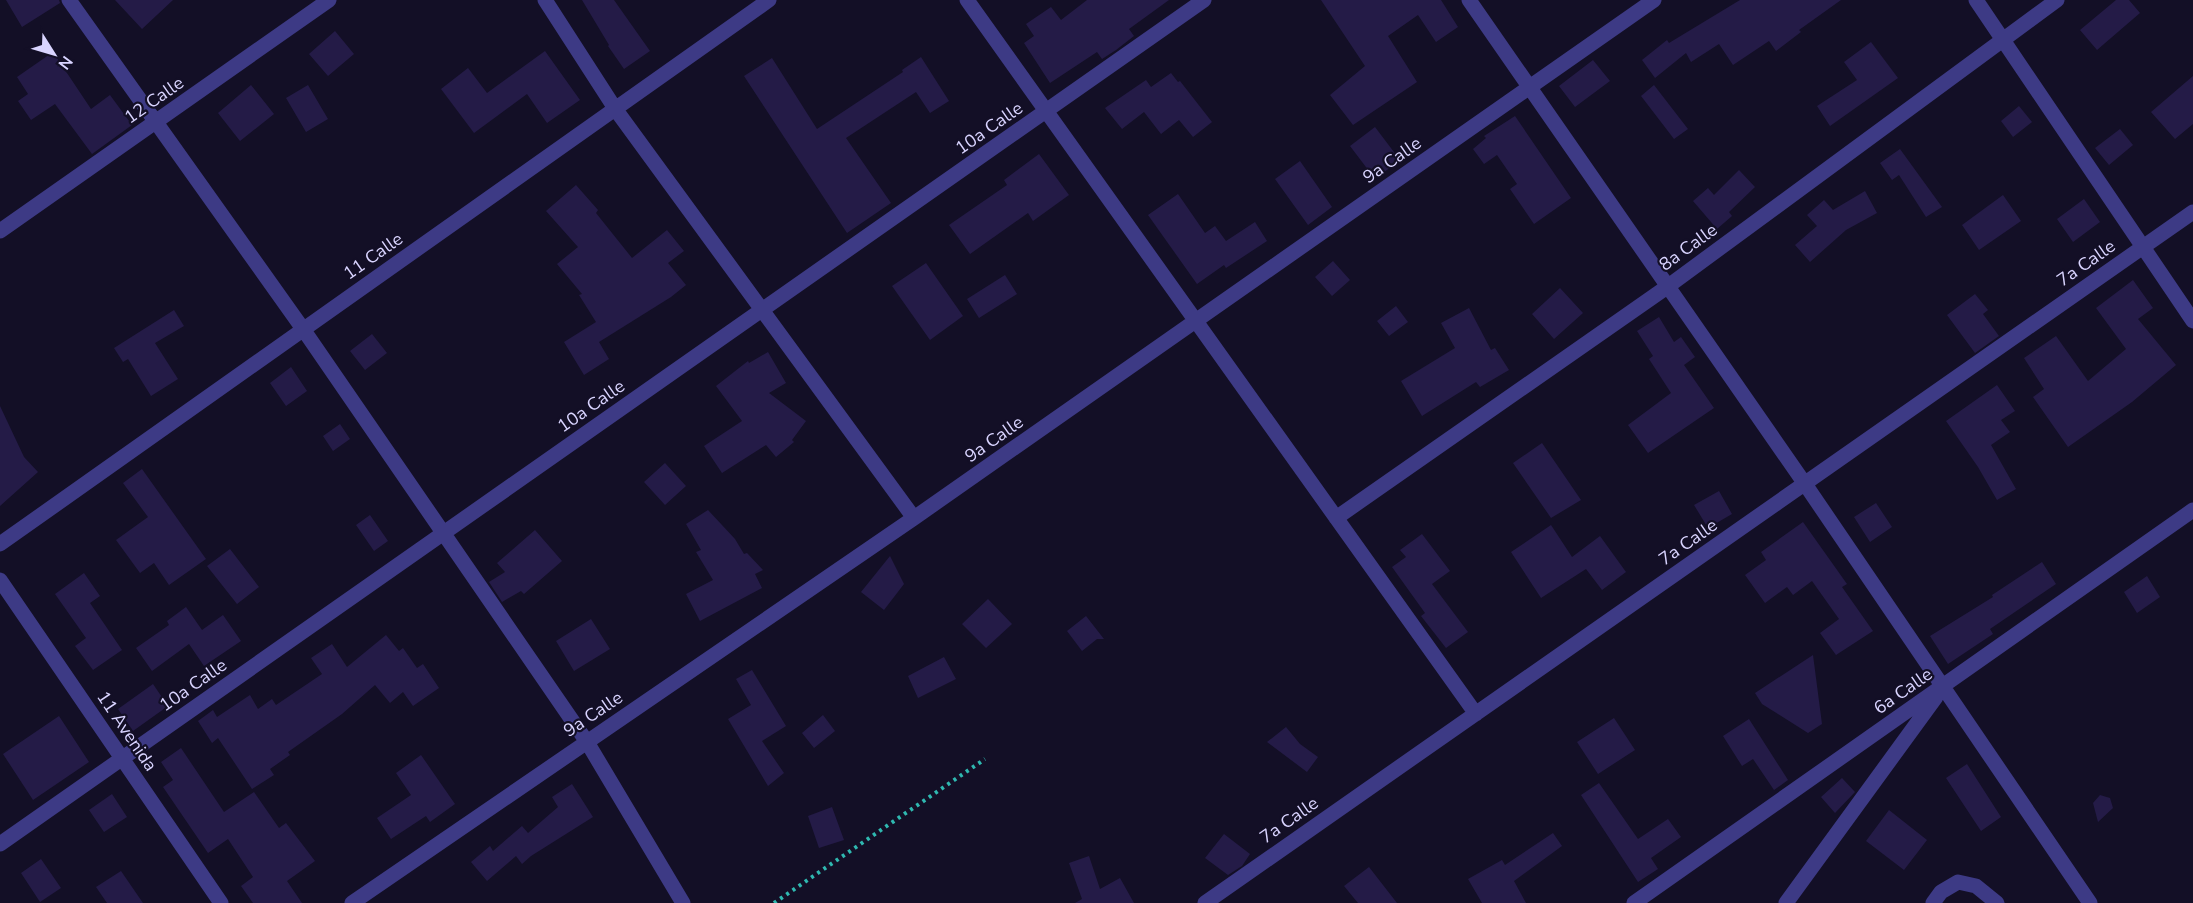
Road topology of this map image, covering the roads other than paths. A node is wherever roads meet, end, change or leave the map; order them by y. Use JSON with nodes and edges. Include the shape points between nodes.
{"nodes":[{"id":1,"x":69,"y":0,"type":"edge"},
{"id":2,"x":329,"y":0,"type":"edge"},
{"id":3,"x":545,"y":0,"type":"edge"},
{"id":4,"x":769,"y":0,"type":"edge"},
{"id":5,"x":967,"y":0,"type":"edge"},
{"id":6,"x":1204,"y":0,"type":"edge"},
{"id":7,"x":1469,"y":0,"type":"edge"},
{"id":8,"x":1653,"y":0,"type":"edge"},
{"id":9,"x":1976,"y":0,"type":"edge"},
{"id":10,"x":2057,"y":0,"type":"edge"},
{"id":11,"x":2004,"y":38,"type":"junction"},
{"id":12,"x":1529,"y":88,"type":"junction"},
{"id":13,"x":615,"y":110,"type":"junction"},
{"id":14,"x":1046,"y":112,"type":"junction"},
{"id":15,"x":156,"y":122,"type":"junction"},
{"id":16,"x":2193,"y":212,"type":"edge"},
{"id":17,"x":0,"y":231,"type":"edge"},
{"id":18,"x":2142,"y":248,"type":"junction"},
{"id":19,"x":1667,"y":287,"type":"junction"},
{"id":20,"x":762,"y":311,"type":"junction"},
{"id":21,"x":1195,"y":321,"type":"junction"},
{"id":22,"x":2193,"y":321,"type":"edge"},
{"id":23,"x":303,"y":329,"type":"junction"},
{"id":24,"x":1805,"y":484,"type":"junction"},
{"id":25,"x":2193,"y":510,"type":"edge"},
{"id":26,"x":914,"y":518,"type":"junction"},
{"id":27,"x":1336,"y":518,"type":"junction"},
{"id":28,"x":445,"y":533,"type":"junction"},
{"id":29,"x":0,"y":544,"type":"edge"},
{"id":30,"x":0,"y":580,"type":"edge"},
{"id":31,"x":1944,"y":687,"type":"junction"},
{"id":32,"x":1476,"y":714,"type":"junction"},
{"id":33,"x":587,"y":742,"type":"junction"},
{"id":34,"x":122,"y":758,"type":"junction"},
{"id":35,"x":0,"y":844,"type":"edge"},
{"id":36,"x":221,"y":903,"type":"edge"},
{"id":37,"x":352,"y":903,"type":"edge"},
{"id":38,"x":683,"y":903,"type":"edge"},
{"id":39,"x":1205,"y":903,"type":"edge"},
{"id":40,"x":1634,"y":903,"type":"edge"},
{"id":41,"x":1786,"y":903,"type":"edge"},
{"id":42,"x":1933,"y":903,"type":"edge"},
{"id":43,"x":1997,"y":903,"type":"edge"},
{"id":44,"x":2090,"y":903,"type":"edge"}],
"edges":[{"from":1,"to":15,"type":"street"},
{"from":2,"to":15,"type":"street","name":"12 Calle"},
{"from":3,"to":13,"type":"street"},
{"from":4,"to":13,"type":"street","name":"11 Calle"},
{"from":5,"to":14,"type":"street"},
{"from":6,"to":14,"type":"street","name":"10a Calle"},
{"from":7,"to":12,"type":"street"},
{"from":8,"to":12,"type":"street","name":"9a Calle"},
{"from":9,"to":11,"type":"street"},
{"from":10,"to":11,"type":"street","name":"8a Calle"},
{"from":11,"to":18,"type":"street"},
{"from":11,"to":19,"type":"street","name":"8a Calle"},
{"from":12,"to":19,"type":"street"},
{"from":12,"to":21,"type":"street","name":"9a Calle"},
{"from":13,"to":20,"type":"street"},
{"from":13,"to":23,"type":"street","name":"11 Calle"},
{"from":14,"to":20,"type":"street","name":"10a Calle"},
{"from":14,"to":21,"type":"street"},
{"from":15,"to":17,"type":"street","name":"12 Calle"},
{"from":15,"to":23,"type":"street"},
{"from":16,"to":18,"type":"street","name":"7a Calle"},
{"from":18,"to":22,"type":"street"},
{"from":18,"to":24,"type":"street","name":"7a Calle"},
{"from":19,"to":24,"type":"street"},
{"from":19,"to":27,"type":"street","name":"8a Calle"},
{"from":20,"to":26,"type":"street"},
{"from":20,"to":28,"type":"street","name":"10a Calle"},
{"from":21,"to":26,"type":"street","name":"9a Calle"},
{"from":21,"to":27,"type":"street"},
{"from":23,"to":28,"type":"street"},
{"from":23,"to":29,"type":"street","name":"11 Calle"},
{"from":24,"to":31,"type":"street"},
{"from":24,"to":32,"type":"street","name":"7a Calle"},
{"from":25,"to":31,"type":"street","name":"6a Calle"},
{"from":26,"to":33,"type":"street","name":"9a Calle"},
{"from":27,"to":32,"type":"street"},
{"from":28,"to":33,"type":"street"},
{"from":28,"to":34,"type":"street","name":"10a Calle"},
{"from":30,"to":34,"type":"street","name":"11 Avenida"},
{"from":31,"to":40,"type":"street","name":"6a Calle"},
{"from":31,"to":41,"type":"street"},
{"from":31,"to":44,"type":"street"},
{"from":32,"to":39,"type":"street","name":"7a Calle"},
{"from":33,"to":37,"type":"street","name":"9a Calle"},
{"from":33,"to":38,"type":"street"},
{"from":34,"to":35,"type":"street","name":"10a Calle"},
{"from":34,"to":36,"type":"street","name":"11 Avenida"},
{"from":42,"to":43,"type":"street","via":[[1941,892],[1958,882],[1976,886]]}]}
